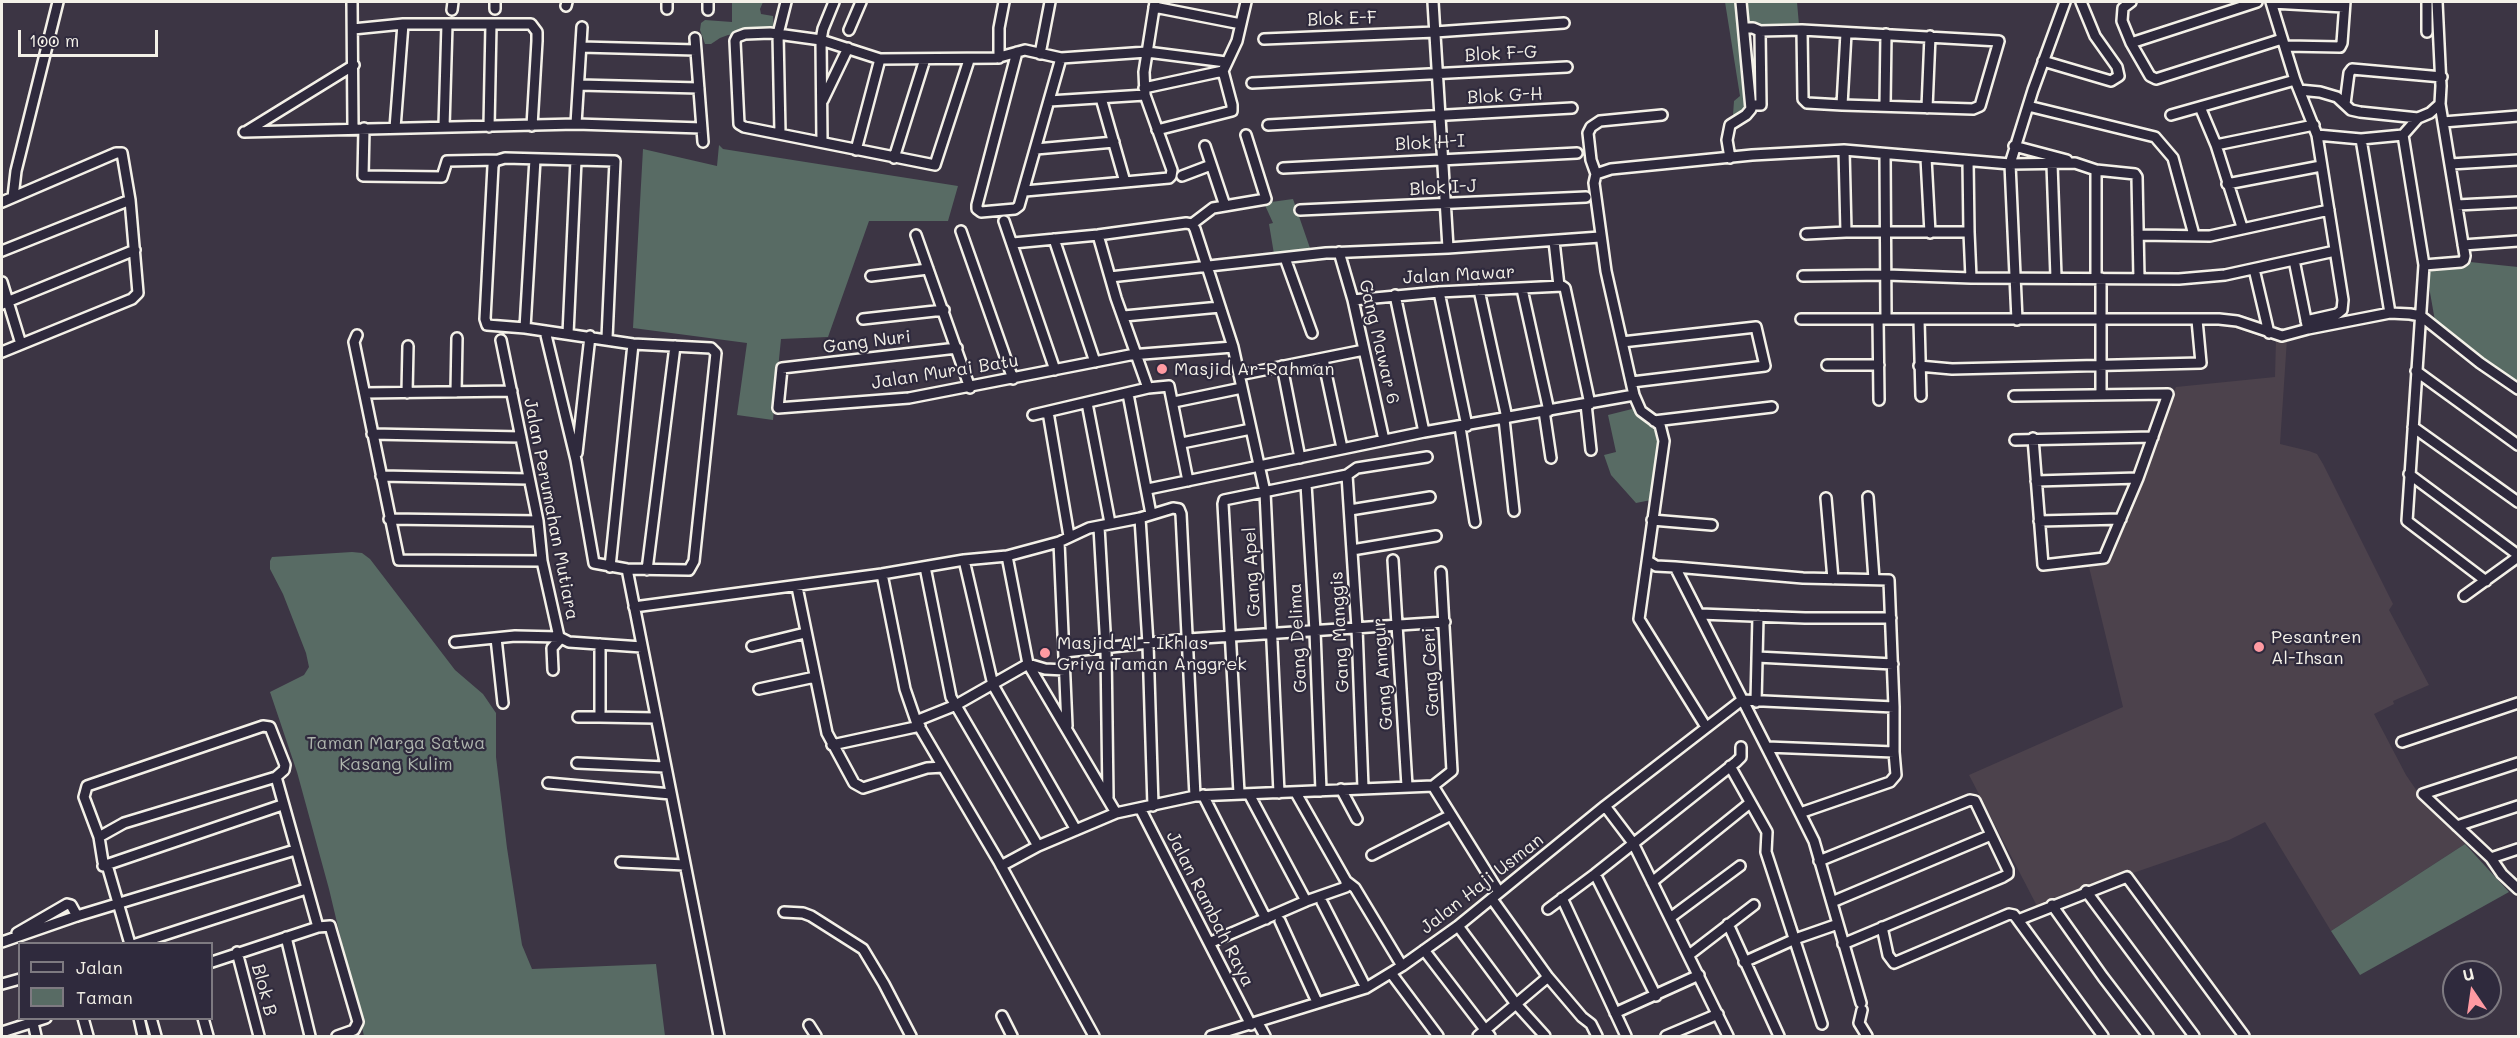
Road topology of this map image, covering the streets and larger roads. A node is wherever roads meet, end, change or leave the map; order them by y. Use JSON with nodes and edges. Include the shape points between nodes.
{"nodes":[{"id":1,"x":58,"y":2,"type":"edge"},
{"id":2,"x":352,"y":2,"type":"edge"},
{"id":3,"x":786,"y":2,"type":"edge"},
{"id":4,"x":834,"y":2,"type":"edge"},
{"id":5,"x":861,"y":2,"type":"edge"},
{"id":6,"x":1004,"y":2,"type":"edge"},
{"id":7,"x":1050,"y":2,"type":"edge"},
{"id":8,"x":1246,"y":2,"type":"edge"},
{"id":9,"x":1433,"y":2,"type":"edge"},
{"id":10,"x":1741,"y":2,"type":"edge"},
{"id":11,"x":2065,"y":2,"type":"edge"},
{"id":12,"x":2080,"y":2,"type":"edge"},
{"id":13,"x":2131,"y":2,"type":"edge"},
{"id":14,"x":2257,"y":2,"type":"edge"},
{"id":15,"x":2271,"y":2,"type":"edge"},
{"id":16,"x":2427,"y":2,"type":"edge"},
{"id":17,"x":2437,"y":2,"type":"edge"},
{"id":18,"x":1154,"y":4,"type":"edge"},
{"id":19,"x":2345,"y":4,"type":"edge"},
{"id":20,"x":1564,"y":23,"type":"dead end"},
{"id":21,"x":403,"y":24,"type":"junction"},
{"id":22,"x":447,"y":24,"type":"junction"},
{"id":23,"x":491,"y":24,"type":"junction"},
{"id":24,"x":1241,"y":24,"type":"junction"},
{"id":25,"x":582,"y":27,"type":"dead end"},
{"id":26,"x":1744,"y":28,"type":"junction"},
{"id":27,"x":353,"y":29,"type":"junction"},
{"id":28,"x":849,"y":30,"type":"dead end"},
{"id":29,"x":1802,"y":30,"type":"junction"},
{"id":30,"x":1760,"y":31,"type":"junction"},
{"id":31,"x":1435,"y":32,"type":"junction"},
{"id":32,"x":2427,"y":32,"type":"dead end"},
{"id":33,"x":1846,"y":33,"type":"junction"},
{"id":34,"x":778,"y":34,"type":"junction"},
{"id":35,"x":1886,"y":34,"type":"junction"},
{"id":36,"x":1930,"y":36,"type":"junction"},
{"id":37,"x":695,"y":38,"type":"dead end"},
{"id":38,"x":1264,"y":39,"type":"dead end"},
{"id":39,"x":821,"y":40,"type":"junction"},
{"id":40,"x":2284,"y":42,"type":"junction"},
{"id":41,"x":2131,"y":43,"type":"junction"},
{"id":42,"x":581,"y":47,"type":"junction"},
{"id":43,"x":848,"y":48,"type":"junction"},
{"id":44,"x":696,"y":50,"type":"junction"},
{"id":45,"x":1017,"y":52,"type":"junction"},
{"id":46,"x":1147,"y":52,"type":"junction"},
{"id":47,"x":1040,"y":54,"type":"junction"},
{"id":48,"x":999,"y":58,"type":"junction"},
{"id":49,"x":1060,"y":58,"type":"junction"},
{"id":50,"x":880,"y":59,"type":"junction"},
{"id":51,"x":925,"y":59,"type":"junction"},
{"id":52,"x":969,"y":60,"type":"junction"},
{"id":53,"x":2043,"y":61,"type":"junction"},
{"id":54,"x":354,"y":65,"type":"junction"},
{"id":55,"x":1224,"y":66,"type":"junction"},
{"id":56,"x":1567,"y":67,"type":"dead end"},
{"id":57,"x":1437,"y":74,"type":"junction"},
{"id":58,"x":2442,"y":77,"type":"junction"},
{"id":59,"x":1252,"y":83,"type":"dead end"},
{"id":60,"x":579,"y":85,"type":"junction"},
{"id":61,"x":2297,"y":85,"type":"junction"},
{"id":62,"x":699,"y":88,"type":"junction"},
{"id":63,"x":1144,"y":92,"type":"junction"},
{"id":64,"x":1101,"y":98,"type":"junction"},
{"id":65,"x":1049,"y":101,"type":"junction"},
{"id":66,"x":822,"y":102,"type":"junction"},
{"id":67,"x":2345,"y":104,"type":"junction"},
{"id":68,"x":2440,"y":104,"type":"junction"},
{"id":69,"x":1751,"y":105,"type":"junction"},
{"id":70,"x":1842,"y":105,"type":"junction"},
{"id":71,"x":1885,"y":106,"type":"junction"},
{"id":72,"x":2028,"y":106,"type":"junction"},
{"id":73,"x":2200,"y":107,"type":"junction"},
{"id":74,"x":1572,"y":108,"type":"dead end"},
{"id":75,"x":1927,"y":108,"type":"junction"},
{"id":76,"x":1662,"y":115,"type":"dead end"},
{"id":77,"x":2171,"y":115,"type":"dead end"},
{"id":78,"x":1440,"y":116,"type":"junction"},
{"id":79,"x":2518,"y":116,"type":"edge"},
{"id":80,"x":2418,"y":118,"type":"junction"},
{"id":81,"x":2443,"y":122,"type":"junction"},
{"id":82,"x":576,"y":124,"type":"junction"},
{"id":83,"x":1268,"y":125,"type":"dead end"},
{"id":84,"x":2313,"y":125,"type":"junction"},
{"id":85,"x":532,"y":126,"type":"junction"},
{"id":86,"x":444,"y":127,"type":"junction"},
{"id":87,"x":489,"y":127,"type":"junction"},
{"id":88,"x":353,"y":128,"type":"junction"},
{"id":89,"x":364,"y":128,"type":"junction"},
{"id":90,"x":395,"y":128,"type":"junction"},
{"id":91,"x":702,"y":128,"type":"junction"},
{"id":92,"x":1157,"y":130,"type":"junction"},
{"id":93,"x":780,"y":133,"type":"junction"},
{"id":94,"x":1245,"y":135,"type":"dead end"},
{"id":95,"x":2317,"y":135,"type":"junction"},
{"id":96,"x":2403,"y":135,"type":"junction"},
{"id":97,"x":2361,"y":139,"type":"junction"},
{"id":98,"x":703,"y":142,"type":"dead end"},
{"id":99,"x":822,"y":142,"type":"junction"},
{"id":100,"x":1114,"y":142,"type":"junction"},
{"id":101,"x":2216,"y":145,"type":"junction"},
{"id":102,"x":1205,"y":146,"type":"dead end"},
{"id":103,"x":2014,"y":146,"type":"junction"},
{"id":104,"x":1036,"y":149,"type":"junction"},
{"id":105,"x":856,"y":150,"type":"junction"},
{"id":106,"x":1844,"y":150,"type":"junction"},
{"id":107,"x":1577,"y":153,"type":"dead end"},
{"id":108,"x":1886,"y":154,"type":"junction"},
{"id":109,"x":894,"y":158,"type":"junction"},
{"id":110,"x":1730,"y":158,"type":"junction"},
{"id":111,"x":1926,"y":158,"type":"junction"},
{"id":112,"x":535,"y":159,"type":"junction"},
{"id":113,"x":1442,"y":159,"type":"junction"},
{"id":114,"x":498,"y":160,"type":"junction"},
{"id":115,"x":576,"y":160,"type":"junction"},
{"id":116,"x":2518,"y":160,"type":"edge"},
{"id":117,"x":1968,"y":161,"type":"junction"},
{"id":118,"x":2075,"y":163,"type":"junction"},
{"id":119,"x":2010,"y":164,"type":"junction"},
{"id":120,"x":2052,"y":164,"type":"junction"},
{"id":121,"x":2450,"y":164,"type":"junction"},
{"id":122,"x":1211,"y":165,"type":"junction"},
{"id":123,"x":2321,"y":166,"type":"junction"},
{"id":124,"x":1283,"y":168,"type":"dead end"},
{"id":125,"x":2096,"y":170,"type":"junction"},
{"id":126,"x":1596,"y":174,"type":"junction"},
{"id":127,"x":1182,"y":176,"type":"dead end"},
{"id":128,"x":1125,"y":182,"type":"junction"},
{"id":129,"x":2227,"y":184,"type":"junction"},
{"id":130,"x":1025,"y":191,"type":"junction"},
{"id":131,"x":13,"y":197,"type":"junction"},
{"id":132,"x":1586,"y":197,"type":"dead end"},
{"id":133,"x":130,"y":200,"type":"junction"},
{"id":134,"x":2,"y":202,"type":"edge"},
{"id":135,"x":2518,"y":202,"type":"edge"},
{"id":136,"x":1445,"y":204,"type":"junction"},
{"id":137,"x":1225,"y":206,"type":"junction"},
{"id":138,"x":2457,"y":206,"type":"junction"},
{"id":139,"x":1300,"y":210,"type":"dead end"},
{"id":140,"x":2329,"y":210,"type":"junction"},
{"id":141,"x":1004,"y":221,"type":"dead end"},
{"id":142,"x":1192,"y":224,"type":"junction"},
{"id":143,"x":2242,"y":227,"type":"junction"},
{"id":144,"x":962,"y":231,"type":"dead end"},
{"id":145,"x":1846,"y":232,"type":"junction"},
{"id":146,"x":1969,"y":232,"type":"junction"},
{"id":147,"x":1887,"y":233,"type":"junction"},
{"id":148,"x":1930,"y":233,"type":"junction"},
{"id":149,"x":1806,"y":234,"type":"dead end"},
{"id":150,"x":916,"y":235,"type":"dead end"},
{"id":151,"x":1098,"y":235,"type":"junction"},
{"id":152,"x":2138,"y":235,"type":"junction"},
{"id":153,"x":2194,"y":235,"type":"junction"},
{"id":154,"x":1600,"y":237,"type":"junction"},
{"id":155,"x":1054,"y":239,"type":"junction"},
{"id":156,"x":1554,"y":241,"type":"junction"},
{"id":157,"x":2518,"y":241,"type":"edge"},
{"id":158,"x":1013,"y":243,"type":"junction"},
{"id":159,"x":2463,"y":245,"type":"junction"},
{"id":160,"x":1448,"y":248,"type":"junction"},
{"id":161,"x":135,"y":250,"type":"junction"},
{"id":162,"x":2,"y":251,"type":"edge"},
{"id":163,"x":2335,"y":251,"type":"junction"},
{"id":164,"x":1339,"y":252,"type":"junction"},
{"id":165,"x":1285,"y":258,"type":"junction"},
{"id":166,"x":2294,"y":260,"type":"junction"},
{"id":167,"x":1207,"y":266,"type":"junction"},
{"id":168,"x":2424,"y":266,"type":"junction"},
{"id":169,"x":928,"y":269,"type":"junction"},
{"id":170,"x":2254,"y":269,"type":"junction"},
{"id":171,"x":1887,"y":275,"type":"junction"},
{"id":172,"x":871,"y":276,"type":"dead end"},
{"id":173,"x":1803,"y":276,"type":"dead end"},
{"id":174,"x":1110,"y":277,"type":"junction"},
{"id":175,"x":2056,"y":277,"type":"junction"},
{"id":176,"x":2098,"y":277,"type":"junction"},
{"id":177,"x":1971,"y":278,"type":"junction"},
{"id":178,"x":2014,"y":278,"type":"junction"},
{"id":179,"x":2139,"y":279,"type":"junction"},
{"id":180,"x":2,"y":282,"type":"edge"},
{"id":181,"x":1562,"y":287,"type":"junction"},
{"id":182,"x":1522,"y":289,"type":"junction"},
{"id":183,"x":1479,"y":290,"type":"junction"},
{"id":184,"x":1438,"y":292,"type":"junction"},
{"id":185,"x":1395,"y":295,"type":"junction"},
{"id":186,"x":1353,"y":300,"type":"junction"},
{"id":187,"x":5,"y":303,"type":"edge"},
{"id":188,"x":1220,"y":307,"type":"junction"},
{"id":189,"x":944,"y":310,"type":"junction"},
{"id":190,"x":2390,"y":314,"type":"junction"},
{"id":191,"x":1124,"y":316,"type":"junction"},
{"id":192,"x":2421,"y":316,"type":"junction"},
{"id":193,"x":863,"y":319,"type":"dead end"},
{"id":194,"x":1801,"y":319,"type":"dead end"},
{"id":195,"x":1882,"y":319,"type":"junction"},
{"id":196,"x":1919,"y":320,"type":"junction"},
{"id":197,"x":2017,"y":320,"type":"junction"},
{"id":198,"x":2197,"y":320,"type":"junction"},
{"id":199,"x":2102,"y":321,"type":"junction"},
{"id":200,"x":2307,"y":325,"type":"junction"},
{"id":201,"x":525,"y":327,"type":"junction"},
{"id":202,"x":545,"y":331,"type":"junction"},
{"id":203,"x":1312,"y":333,"type":"dead end"},
{"id":204,"x":2269,"y":333,"type":"junction"},
{"id":205,"x":568,"y":334,"type":"junction"},
{"id":206,"x":357,"y":335,"type":"dead end"},
{"id":207,"x":590,"y":336,"type":"junction"},
{"id":208,"x":457,"y":338,"type":"dead end"},
{"id":209,"x":607,"y":338,"type":"junction"},
{"id":210,"x":501,"y":340,"type":"dead end"},
{"id":211,"x":1622,"y":342,"type":"junction"},
{"id":212,"x":21,"y":344,"type":"junction"},
{"id":213,"x":633,"y":344,"type":"junction"},
{"id":214,"x":408,"y":346,"type":"dead end"},
{"id":215,"x":675,"y":346,"type":"junction"},
{"id":216,"x":1233,"y":347,"type":"junction"},
{"id":217,"x":957,"y":348,"type":"junction"},
{"id":218,"x":1364,"y":351,"type":"junction"},
{"id":219,"x":2,"y":352,"type":"edge"},
{"id":220,"x":1138,"y":356,"type":"junction"},
{"id":221,"x":1323,"y":358,"type":"junction"},
{"id":222,"x":1095,"y":362,"type":"junction"},
{"id":223,"x":2101,"y":364,"type":"junction"},
{"id":224,"x":1827,"y":365,"type":"dead end"},
{"id":225,"x":1879,"y":365,"type":"junction"},
{"id":226,"x":1282,"y":366,"type":"junction"},
{"id":227,"x":1919,"y":366,"type":"junction"},
{"id":228,"x":782,"y":368,"type":"joint"},
{"id":229,"x":1055,"y":370,"type":"junction"},
{"id":230,"x":2416,"y":371,"type":"junction"},
{"id":231,"x":1239,"y":375,"type":"junction"},
{"id":232,"x":1013,"y":379,"type":"junction"},
{"id":233,"x":1632,"y":382,"type":"junction"},
{"id":234,"x":970,"y":388,"type":"junction"},
{"id":235,"x":1148,"y":388,"type":"junction"},
{"id":236,"x":1242,"y":388,"type":"junction"},
{"id":237,"x":2518,"y":389,"type":"edge"},
{"id":238,"x":512,"y":391,"type":"junction"},
{"id":239,"x":456,"y":392,"type":"junction"},
{"id":240,"x":365,"y":393,"type":"junction"},
{"id":241,"x":407,"y":393,"type":"junction"},
{"id":242,"x":1128,"y":394,"type":"junction"},
{"id":243,"x":1634,"y":394,"type":"junction"},
{"id":244,"x":1921,"y":396,"type":"dead end"},
{"id":245,"x":2014,"y":396,"type":"dead end"},
{"id":246,"x":2101,"y":396,"type":"junction"},
{"id":247,"x":1879,"y":400,"type":"dead end"},
{"id":248,"x":1174,"y":402,"type":"junction"},
{"id":249,"x":1088,"y":403,"type":"junction"},
{"id":250,"x":1588,"y":404,"type":"junction"},
{"id":251,"x":1772,"y":407,"type":"dead end"},
{"id":252,"x":1547,"y":411,"type":"junction"},
{"id":253,"x":1048,"y":412,"type":"junction"},
{"id":254,"x":1033,"y":415,"type":"dead end"},
{"id":255,"x":1505,"y":418,"type":"junction"},
{"id":256,"x":1654,"y":421,"type":"junction"},
{"id":257,"x":1464,"y":426,"type":"junction"},
{"id":258,"x":2413,"y":427,"type":"junction"},
{"id":259,"x":1251,"y":429,"type":"junction"},
{"id":260,"x":1424,"y":432,"type":"junction"},
{"id":261,"x":372,"y":434,"type":"junction"},
{"id":262,"x":521,"y":437,"type":"junction"},
{"id":263,"x":2153,"y":437,"type":"junction"},
{"id":264,"x":2033,"y":438,"type":"junction"},
{"id":265,"x":1384,"y":440,"type":"junction"},
{"id":266,"x":2015,"y":440,"type":"dead end"},
{"id":267,"x":1182,"y":443,"type":"junction"},
{"id":268,"x":2518,"y":445,"type":"edge"},
{"id":269,"x":1342,"y":448,"type":"junction"},
{"id":270,"x":1591,"y":450,"type":"dead end"},
{"id":271,"x":1427,"y":457,"type":"dead end"},
{"id":272,"x":1300,"y":458,"type":"junction"},
{"id":273,"x":1551,"y":458,"type":"dead end"},
{"id":274,"x":576,"y":460,"type":"junction"},
{"id":275,"x":1260,"y":466,"type":"junction"},
{"id":276,"x":2409,"y":474,"type":"junction"},
{"id":277,"x":1347,"y":475,"type":"junction"},
{"id":278,"x":381,"y":476,"type":"junction"},
{"id":279,"x":2138,"y":478,"type":"junction"},
{"id":280,"x":529,"y":479,"type":"junction"},
{"id":281,"x":1188,"y":481,"type":"junction"},
{"id":282,"x":2036,"y":481,"type":"junction"},
{"id":283,"x":1306,"y":484,"type":"junction"},
{"id":284,"x":1148,"y":489,"type":"junction"},
{"id":285,"x":1265,"y":492,"type":"junction"},
{"id":286,"x":1868,"y":496,"type":"dead end"},
{"id":287,"x":1430,"y":497,"type":"dead end"},
{"id":288,"x":1826,"y":498,"type":"dead end"},
{"id":289,"x":2518,"y":502,"type":"edge"},
{"id":290,"x":1350,"y":510,"type":"junction"},
{"id":291,"x":1514,"y":511,"type":"dead end"},
{"id":292,"x":1151,"y":514,"type":"junction"},
{"id":293,"x":1140,"y":518,"type":"junction"},
{"id":294,"x":389,"y":519,"type":"junction"},
{"id":295,"x":2121,"y":519,"type":"junction"},
{"id":296,"x":1652,"y":520,"type":"junction"},
{"id":297,"x":538,"y":521,"type":"junction"},
{"id":298,"x":2039,"y":521,"type":"junction"},
{"id":299,"x":1475,"y":522,"type":"dead end"},
{"id":300,"x":1110,"y":523,"type":"junction"},
{"id":301,"x":1712,"y":525,"type":"dead end"},
{"id":302,"x":1099,"y":527,"type":"junction"},
{"id":303,"x":1070,"y":536,"type":"junction"},
{"id":304,"x":1436,"y":536,"type":"dead end"},
{"id":305,"x":1059,"y":542,"type":"junction"},
{"id":306,"x":1352,"y":550,"type":"junction"},
{"id":307,"x":1007,"y":556,"type":"junction"},
{"id":308,"x":2518,"y":556,"type":"edge"},
{"id":309,"x":964,"y":560,"type":"junction"},
{"id":310,"x":1393,"y":560,"type":"dead end"},
{"id":311,"x":542,"y":561,"type":"junction"},
{"id":312,"x":1648,"y":561,"type":"junction"},
{"id":313,"x":610,"y":567,"type":"junction"},
{"id":314,"x":925,"y":567,"type":"junction"},
{"id":315,"x":1675,"y":567,"type":"junction"},
{"id":316,"x":627,"y":569,"type":"junction"},
{"id":317,"x":647,"y":570,"type":"junction"},
{"id":318,"x":1441,"y":572,"type":"dead end"},
{"id":319,"x":882,"y":574,"type":"junction"},
{"id":320,"x":1833,"y":579,"type":"junction"},
{"id":321,"x":1874,"y":579,"type":"junction"},
{"id":322,"x":2486,"y":581,"type":"junction"},
{"id":323,"x":796,"y":586,"type":"junction"},
{"id":324,"x":2464,"y":596,"type":"dead end"},
{"id":325,"x":634,"y":608,"type":"junction"},
{"id":326,"x":1700,"y":614,"type":"junction"},
{"id":327,"x":1758,"y":616,"type":"junction"},
{"id":328,"x":1891,"y":618,"type":"junction"},
{"id":329,"x":1445,"y":622,"type":"junction"},
{"id":330,"x":1396,"y":625,"type":"junction"},
{"id":331,"x":1357,"y":628,"type":"junction"},
{"id":332,"x":1315,"y":631,"type":"junction"},
{"id":333,"x":805,"y":633,"type":"junction"},
{"id":334,"x":1272,"y":633,"type":"junction"},
{"id":335,"x":560,"y":637,"type":"junction"},
{"id":336,"x":1229,"y":637,"type":"junction"},
{"id":337,"x":496,"y":638,"type":"junction"},
{"id":338,"x":1188,"y":639,"type":"junction"},
{"id":339,"x":455,"y":642,"type":"dead end"},
{"id":340,"x":600,"y":644,"type":"junction"},
{"id":341,"x":1148,"y":644,"type":"junction"},
{"id":342,"x":752,"y":646,"type":"dead end"},
{"id":343,"x":642,"y":647,"type":"junction"},
{"id":344,"x":1106,"y":649,"type":"junction"},
{"id":345,"x":1065,"y":652,"type":"junction"},
{"id":346,"x":1757,"y":657,"type":"junction"},
{"id":347,"x":1028,"y":664,"type":"junction"},
{"id":348,"x":1893,"y":664,"type":"junction"},
{"id":349,"x":553,"y":670,"type":"dead end"},
{"id":350,"x":1065,"y":670,"type":"junction"},
{"id":351,"x":815,"y":676,"type":"junction"},
{"id":352,"x":993,"y":685,"type":"junction"},
{"id":353,"x":759,"y":689,"type":"dead end"},
{"id":354,"x":1742,"y":700,"type":"junction"},
{"id":355,"x":1756,"y":702,"type":"junction"},
{"id":356,"x":503,"y":703,"type":"dead end"},
{"id":357,"x":2518,"y":703,"type":"edge"},
{"id":358,"x":956,"y":705,"type":"junction"},
{"id":359,"x":1894,"y":707,"type":"junction"},
{"id":360,"x":578,"y":717,"type":"dead end"},
{"id":361,"x":600,"y":717,"type":"junction"},
{"id":362,"x":656,"y":717,"type":"junction"},
{"id":363,"x":918,"y":723,"type":"junction"},
{"id":364,"x":1706,"y":727,"type":"junction"},
{"id":365,"x":1066,"y":728,"type":"junction"},
{"id":366,"x":2402,"y":742,"type":"dead end"},
{"id":367,"x":832,"y":745,"type":"junction"},
{"id":368,"x":1741,"y":747,"type":"dead end"},
{"id":369,"x":1767,"y":747,"type":"junction"},
{"id":370,"x":1894,"y":752,"type":"junction"},
{"id":371,"x":577,"y":763,"type":"dead end"},
{"id":372,"x":2518,"y":763,"type":"edge"},
{"id":373,"x":1730,"y":766,"type":"junction"},
{"id":374,"x":665,"y":767,"type":"junction"},
{"id":375,"x":943,"y":767,"type":"junction"},
{"id":376,"x":276,"y":777,"type":"junction"},
{"id":377,"x":548,"y":783,"type":"dead end"},
{"id":378,"x":1407,"y":786,"type":"junction"},
{"id":379,"x":1433,"y":786,"type":"junction"},
{"id":380,"x":1363,"y":788,"type":"junction"},
{"id":381,"x":1341,"y":789,"type":"junction"},
{"id":382,"x":1321,"y":791,"type":"junction"},
{"id":383,"x":1239,"y":793,"type":"junction"},
{"id":384,"x":1279,"y":793,"type":"junction"},
{"id":385,"x":1296,"y":793,"type":"junction"},
{"id":386,"x":671,"y":794,"type":"junction"},
{"id":387,"x":1249,"y":794,"type":"junction"},
{"id":388,"x":1199,"y":796,"type":"junction"},
{"id":389,"x":1108,"y":798,"type":"junction"},
{"id":390,"x":1750,"y":803,"type":"junction"},
{"id":391,"x":282,"y":805,"type":"junction"},
{"id":392,"x":1153,"y":806,"type":"junction"},
{"id":393,"x":1605,"y":806,"type":"junction"},
{"id":394,"x":2518,"y":806,"type":"edge"},
{"id":395,"x":1140,"y":808,"type":"junction"},
{"id":396,"x":1116,"y":813,"type":"junction"},
{"id":397,"x":1800,"y":813,"type":"junction"},
{"id":398,"x":1451,"y":815,"type":"junction"},
{"id":399,"x":1357,"y":819,"type":"dead end"},
{"id":400,"x":2457,"y":826,"type":"junction"},
{"id":401,"x":1076,"y":830,"type":"junction"},
{"id":402,"x":1991,"y":835,"type":"junction"},
{"id":403,"x":99,"y":837,"type":"junction"},
{"id":404,"x":1633,"y":843,"type":"junction"},
{"id":405,"x":1038,"y":846,"type":"junction"},
{"id":406,"x":2518,"y":849,"type":"edge"},
{"id":407,"x":295,"y":850,"type":"junction"},
{"id":408,"x":1372,"y":855,"type":"dead end"},
{"id":409,"x":2491,"y":858,"type":"junction"},
{"id":410,"x":1819,"y":861,"type":"junction"},
{"id":411,"x":621,"y":862,"type":"dead end"},
{"id":412,"x":104,"y":864,"type":"junction"},
{"id":413,"x":685,"y":865,"type":"junction"},
{"id":414,"x":1001,"y":866,"type":"junction"},
{"id":415,"x":1740,"y":866,"type":"dead end"},
{"id":416,"x":1595,"y":874,"type":"junction"},
{"id":417,"x":1652,"y":882,"type":"junction"},
{"id":418,"x":1346,"y":883,"type":"junction"},
{"id":419,"x":2518,"y":889,"type":"edge"},
{"id":420,"x":306,"y":890,"type":"junction"},
{"id":421,"x":2086,"y":891,"type":"junction"},
{"id":422,"x":1496,"y":896,"type":"junction"},
{"id":423,"x":1562,"y":898,"type":"junction"},
{"id":424,"x":1306,"y":901,"type":"junction"},
{"id":425,"x":1322,"y":902,"type":"dead end"},
{"id":426,"x":1832,"y":903,"type":"junction"},
{"id":427,"x":115,"y":905,"type":"junction"},
{"id":428,"x":1754,"y":905,"type":"dead end"},
{"id":429,"x":2052,"y":905,"type":"junction"},
{"id":430,"x":1548,"y":909,"type":"dead end"},
{"id":431,"x":784,"y":912,"type":"dead end"},
{"id":432,"x":77,"y":916,"type":"junction"},
{"id":433,"x":1670,"y":918,"type":"junction"},
{"id":434,"x":1266,"y":919,"type":"junction"},
{"id":435,"x":2018,"y":920,"type":"junction"},
{"id":436,"x":1280,"y":921,"type":"dead end"},
{"id":437,"x":1728,"y":924,"type":"junction"},
{"id":438,"x":1838,"y":924,"type":"junction"},
{"id":439,"x":1458,"y":926,"type":"junction"},
{"id":440,"x":318,"y":927,"type":"junction"},
{"id":441,"x":1882,"y":927,"type":"junction"},
{"id":442,"x":286,"y":937,"type":"junction"},
{"id":443,"x":1796,"y":939,"type":"junction"},
{"id":444,"x":2,"y":942,"type":"edge"},
{"id":445,"x":124,"y":942,"type":"edge"},
{"id":446,"x":129,"y":942,"type":"edge"},
{"id":447,"x":142,"y":942,"type":"edge"},
{"id":448,"x":1209,"y":944,"type":"junction"},
{"id":449,"x":1844,"y":944,"type":"junction"},
{"id":450,"x":1424,"y":950,"type":"junction"},
{"id":451,"x":237,"y":952,"type":"junction"},
{"id":452,"x":1689,"y":955,"type":"junction"},
{"id":453,"x":213,"y":962,"type":"edge"},
{"id":454,"x":1744,"y":962,"type":"junction"},
{"id":455,"x":1402,"y":966,"type":"junction"},
{"id":456,"x":1391,"y":973,"type":"junction"},
{"id":457,"x":1699,"y":975,"type":"junction"},
{"id":458,"x":1548,"y":977,"type":"junction"},
{"id":459,"x":18,"y":980,"type":"edge"},
{"id":460,"x":2,"y":984,"type":"edge"},
{"id":461,"x":1366,"y":988,"type":"junction"},
{"id":462,"x":1656,"y":996,"type":"junction"},
{"id":463,"x":1317,"y":1002,"type":"junction"},
{"id":464,"x":1516,"y":1004,"type":"junction"},
{"id":465,"x":1615,"y":1014,"type":"junction"},
{"id":466,"x":1718,"y":1014,"type":"junction"},
{"id":467,"x":1002,"y":1016,"type":"dead end"},
{"id":468,"x":41,"y":1020,"type":"edge"},
{"id":469,"x":84,"y":1020,"type":"edge"},
{"id":470,"x":139,"y":1020,"type":"edge"},
{"id":471,"x":152,"y":1020,"type":"edge"},
{"id":472,"x":204,"y":1020,"type":"edge"},
{"id":473,"x":33,"y":1023,"type":"junction"},
{"id":474,"x":1255,"y":1024,"type":"junction"},
{"id":475,"x":1822,"y":1024,"type":"dead end"},
{"id":476,"x":809,"y":1025,"type":"dead end"},
{"id":477,"x":2,"y":1032,"type":"edge"},
{"id":478,"x":1484,"y":1035,"type":"edge"},
{"id":479,"x":36,"y":1036,"type":"edge"},
{"id":480,"x":88,"y":1036,"type":"edge"},
{"id":481,"x":143,"y":1036,"type":"edge"},
{"id":482,"x":156,"y":1036,"type":"edge"},
{"id":483,"x":208,"y":1036,"type":"edge"},
{"id":484,"x":259,"y":1036,"type":"edge"},
{"id":485,"x":309,"y":1036,"type":"edge"},
{"id":486,"x":337,"y":1036,"type":"edge"},
{"id":487,"x":719,"y":1036,"type":"edge"},
{"id":488,"x":816,"y":1036,"type":"edge"},
{"id":489,"x":911,"y":1036,"type":"edge"},
{"id":490,"x":1012,"y":1036,"type":"edge"},
{"id":491,"x":1094,"y":1036,"type":"edge"},
{"id":492,"x":1211,"y":1036,"type":"edge"},
{"id":493,"x":1265,"y":1036,"type":"edge"},
{"id":494,"x":1438,"y":1036,"type":"edge"},
{"id":495,"x":1545,"y":1036,"type":"edge"},
{"id":496,"x":1597,"y":1036,"type":"edge"},
{"id":497,"x":1626,"y":1036,"type":"edge"},
{"id":498,"x":1666,"y":1036,"type":"edge"},
{"id":499,"x":1728,"y":1036,"type":"edge"},
{"id":500,"x":1779,"y":1036,"type":"edge"},
{"id":501,"x":1868,"y":1036,"type":"edge"},
{"id":502,"x":2103,"y":1036,"type":"edge"},
{"id":503,"x":2148,"y":1036,"type":"edge"},
{"id":504,"x":2194,"y":1036,"type":"edge"},
{"id":505,"x":2244,"y":1036,"type":"edge"}],
"edges":[{"from":1,"to":131,"type":"street"},
{"from":2,"to":27,"type":"street"},
{"from":3,"to":34,"type":"street"},
{"from":4,"to":39,"type":"street"},
{"from":5,"to":28,"type":"street"},
{"from":6,"to":48,"type":"street"},
{"from":7,"to":47,"type":"street"},
{"from":8,"to":24,"type":"street"},
{"from":9,"to":31,"type":"street"},
{"from":10,"to":26,"type":"street"},
{"from":11,"to":53,"type":"street"},
{"from":12,"to":53,"type":"street","via":[[2119,76],[2111,81]]},
{"from":13,"to":41,"type":"street","via":[[2126,3],[2121,14]]},
{"from":14,"to":41,"type":"street"},
{"from":15,"to":19,"type":"street"},
{"from":15,"to":40,"type":"street"},
{"from":16,"to":32,"type":"street"},
{"from":17,"to":58,"type":"street"},
{"from":18,"to":24,"type":"street"},
{"from":18,"to":46,"type":"street"},
{"from":19,"to":40,"type":"street","via":[[2340,47]]},
{"from":20,"to":31,"type":"street","name":"Blok E-F"},
{"from":21,"to":22,"type":"street"},
{"from":21,"to":27,"type":"street"},
{"from":21,"to":90,"type":"street"},
{"from":22,"to":23,"type":"street"},
{"from":22,"to":86,"type":"street"},
{"from":23,"to":85,"type":"street","via":[[531,24],[537,32]]},
{"from":23,"to":87,"type":"street"},
{"from":24,"to":55,"type":"street"},
{"from":25,"to":42,"type":"street"},
{"from":26,"to":30,"type":"street"},
{"from":26,"to":69,"type":"street"},
{"from":27,"to":54,"type":"street"},
{"from":29,"to":30,"type":"street"},
{"from":29,"to":33,"type":"street"},
{"from":29,"to":70,"type":"street","via":[[1803,99],[1807,103]]},
{"from":30,"to":69,"type":"street","via":[[1761,105]]},
{"from":31,"to":38,"type":"street","name":"Blok E-F"},
{"from":31,"to":57,"type":"street"},
{"from":33,"to":35,"type":"street"},
{"from":33,"to":70,"type":"street"},
{"from":34,"to":39,"type":"street"},
{"from":34,"to":93,"type":"street"},
{"from":34,"to":93,"type":"street","via":[[745,34],[735,41],[739,124]]},
{"from":35,"to":36,"type":"street"},
{"from":35,"to":71,"type":"street"},
{"from":36,"to":75,"type":"street"},
{"from":36,"to":75,"type":"street","via":[[1999,41],[1980,106]]},
{"from":37,"to":44,"type":"street"},
{"from":39,"to":43,"type":"street"},
{"from":39,"to":66,"type":"street"},
{"from":40,"to":41,"type":"street","via":[[2156,79],[2150,76]]},
{"from":40,"to":61,"type":"street"},
{"from":42,"to":44,"type":"street"},
{"from":42,"to":60,"type":"street"},
{"from":43,"to":50,"type":"street"},
{"from":43,"to":66,"type":"street"},
{"from":44,"to":62,"type":"street"},
{"from":45,"to":47,"type":"street"},
{"from":45,"to":48,"type":"street"},
{"from":45,"to":130,"type":"street","via":[[977,209],[1015,209]]},
{"from":46,"to":49,"type":"street"},
{"from":46,"to":55,"type":"street"},
{"from":46,"to":63,"type":"street"},
{"from":47,"to":49,"type":"street"},
{"from":48,"to":52,"type":"street"},
{"from":49,"to":65,"type":"street"},
{"from":50,"to":51,"type":"street"},
{"from":50,"to":105,"type":"street"},
{"from":51,"to":52,"type":"street"},
{"from":51,"to":109,"type":"street"},
{"from":52,"to":109,"type":"street","via":[[936,165]]},
{"from":53,"to":72,"type":"street"},
{"from":54,"to":88,"type":"street"},
{"from":54,"to":88,"type":"street","via":[[244,132]]},
{"from":55,"to":63,"type":"street"},
{"from":55,"to":92,"type":"street","via":[[1232,111]]},
{"from":56,"to":57,"type":"street","name":"Blok F-G"},
{"from":57,"to":59,"type":"street","name":"Blok F-G"},
{"from":57,"to":78,"type":"street"},
{"from":58,"to":67,"type":"street","via":[[2352,69]]},
{"from":58,"to":68,"type":"street"},
{"from":60,"to":62,"type":"street"},
{"from":60,"to":82,"type":"street"},
{"from":61,"to":67,"type":"street","via":[[2337,97]]},
{"from":61,"to":73,"type":"street"},
{"from":61,"to":84,"type":"street"},
{"from":62,"to":91,"type":"street"},
{"from":63,"to":64,"type":"street"},
{"from":63,"to":92,"type":"street"},
{"from":64,"to":65,"type":"street"},
{"from":64,"to":100,"type":"street"},
{"from":65,"to":104,"type":"street"},
{"from":66,"to":99,"type":"street"},
{"from":67,"to":80,"type":"street","via":[[2360,112]]},
{"from":68,"to":80,"type":"street"},
{"from":68,"to":81,"type":"street"},
{"from":69,"to":110,"type":"street","via":[[1746,115],[1730,125]]},
{"from":70,"to":71,"type":"street"},
{"from":71,"to":75,"type":"street"},
{"from":72,"to":103,"type":"street"},
{"from":72,"to":153,"type":"street","via":[[2155,137],[2173,158]]},
{"from":73,"to":77,"type":"street"},
{"from":73,"to":101,"type":"street"},
{"from":74,"to":78,"type":"street","name":"Blok G-H"},
{"from":76,"to":126,"type":"street","via":[[1594,124],[1588,132]]},
{"from":78,"to":83,"type":"street","name":"Blok G-H"},
{"from":78,"to":113,"type":"street"},
{"from":79,"to":81,"type":"street"},
{"from":80,"to":96,"type":"street"},
{"from":81,"to":121,"type":"street"},
{"from":82,"to":85,"type":"street"},
{"from":82,"to":91,"type":"street"},
{"from":84,"to":95,"type":"street"},
{"from":84,"to":101,"type":"street"},
{"from":85,"to":87,"type":"street"},
{"from":86,"to":87,"type":"street"},
{"from":86,"to":90,"type":"street"},
{"from":88,"to":89,"type":"street"},
{"from":89,"to":90,"type":"street"},
{"from":89,"to":114,"type":"street","via":[[363,176],[442,177],[447,161]]},
{"from":91,"to":98,"type":"street"},
{"from":92,"to":128,"type":"street","via":[[1171,176]]},
{"from":93,"to":99,"type":"street"},
{"from":94,"to":137,"type":"street","via":[[1266,199]]},
{"from":95,"to":97,"type":"street"},
{"from":95,"to":123,"type":"street"},
{"from":96,"to":97,"type":"street"},
{"from":96,"to":168,"type":"street"},
{"from":97,"to":190,"type":"street"},
{"from":99,"to":105,"type":"street"},
{"from":100,"to":104,"type":"street"},
{"from":100,"to":128,"type":"street"},
{"from":101,"to":129,"type":"street"},
{"from":102,"to":122,"type":"street"},
{"from":103,"to":118,"type":"street"},
{"from":103,"to":119,"type":"street"},
{"from":104,"to":130,"type":"street"},
{"from":105,"to":109,"type":"street"},
{"from":106,"to":108,"type":"street"},
{"from":106,"to":110,"type":"street"},
{"from":106,"to":145,"type":"street"},
{"from":107,"to":113,"type":"street","name":"Blok H-I"},
{"from":108,"to":111,"type":"street"},
{"from":108,"to":147,"type":"street"},
{"from":110,"to":126,"type":"street","via":[[1611,169]]},
{"from":111,"to":117,"type":"street"},
{"from":111,"to":148,"type":"street"},
{"from":112,"to":114,"type":"street"},
{"from":112,"to":115,"type":"street"},
{"from":112,"to":201,"type":"street"},
{"from":113,"to":124,"type":"street","name":"Blok H-I"},
{"from":113,"to":136,"type":"street"},
{"from":114,"to":201,"type":"street","via":[[493,166],[485,319],[490,327]]},
{"from":115,"to":205,"type":"street"},
{"from":115,"to":209,"type":"street","via":[[613,160],[616,164]]},
{"from":116,"to":121,"type":"street"},
{"from":117,"to":119,"type":"street"},
{"from":117,"to":146,"type":"street"},
{"from":118,"to":120,"type":"street"},
{"from":118,"to":125,"type":"street"},
{"from":119,"to":120,"type":"street"},
{"from":119,"to":178,"type":"street"},
{"from":120,"to":175,"type":"street"},
{"from":121,"to":138,"type":"street"},
{"from":122,"to":127,"type":"street"},
{"from":122,"to":137,"type":"street"},
{"from":123,"to":129,"type":"street"},
{"from":123,"to":140,"type":"street"},
{"from":125,"to":152,"type":"street","via":[[2137,177]]},
{"from":125,"to":176,"type":"street"},
{"from":126,"to":154,"type":"street"},
{"from":128,"to":130,"type":"street"},
{"from":129,"to":143,"type":"street"},
{"from":131,"to":133,"type":"street","via":[[119,153],[124,156]]},
{"from":131,"to":134,"type":"street"},
{"from":132,"to":136,"type":"street","name":"Blok I-J"},
{"from":133,"to":161,"type":"street"},
{"from":133,"to":162,"type":"street"},
{"from":135,"to":138,"type":"street"},
{"from":136,"to":139,"type":"street","name":"Blok I-J"},
{"from":136,"to":160,"type":"street"},
{"from":137,"to":142,"type":"street","via":[[1212,208]]},
{"from":138,"to":159,"type":"street"},
{"from":140,"to":143,"type":"street"},
{"from":140,"to":163,"type":"street"},
{"from":141,"to":158,"type":"street"},
{"from":142,"to":151,"type":"street"},
{"from":142,"to":167,"type":"street","name":"Gang Apel"},
{"from":143,"to":153,"type":"street","via":[[2210,236]]},
{"from":144,"to":232,"type":"street"},
{"from":145,"to":147,"type":"street"},
{"from":145,"to":149,"type":"street"},
{"from":146,"to":148,"type":"street"},
{"from":146,"to":177,"type":"street"},
{"from":147,"to":148,"type":"street"},
{"from":147,"to":171,"type":"street"},
{"from":150,"to":169,"type":"street"},
{"from":151,"to":155,"type":"street"},
{"from":151,"to":174,"type":"street"},
{"from":152,"to":153,"type":"street"},
{"from":152,"to":179,"type":"street"},
{"from":154,"to":156,"type":"street"},
{"from":154,"to":211,"type":"street"},
{"from":155,"to":158,"type":"street"},
{"from":155,"to":222,"type":"street"},
{"from":156,"to":160,"type":"street"},
{"from":156,"to":181,"type":"street"},
{"from":157,"to":159,"type":"street"},
{"from":158,"to":229,"type":"street"},
{"from":159,"to":168,"type":"street","via":[[2461,262]]},
{"from":160,"to":164,"type":"street"},
{"from":161,"to":187,"type":"street"},
{"from":161,"to":212,"type":"street","via":[[138,292],[132,299]]},
{"from":163,"to":166,"type":"street"},
{"from":163,"to":200,"type":"street","via":[[2342,310]]},
{"from":164,"to":165,"type":"street"},
{"from":164,"to":186,"type":"street","name":"Gang Mawar 6"},
{"from":165,"to":167,"type":"street"},
{"from":165,"to":203,"type":"street"},
{"from":166,"to":170,"type":"street"},
{"from":166,"to":200,"type":"street"},
{"from":167,"to":174,"type":"street"},
{"from":167,"to":188,"type":"street","name":"Gang Apel"},
{"from":168,"to":192,"type":"street"},
{"from":169,"to":172,"type":"street"},
{"from":169,"to":189,"type":"street"},
{"from":170,"to":179,"type":"street","via":[[2179,279]]},
{"from":170,"to":204,"type":"street"},
{"from":171,"to":173,"type":"street"},
{"from":171,"to":177,"type":"street"},
{"from":171,"to":195,"type":"street"},
{"from":174,"to":191,"type":"street"},
{"from":175,"to":176,"type":"street"},
{"from":175,"to":178,"type":"street"},
{"from":176,"to":179,"type":"street"},
{"from":176,"to":199,"type":"street"},
{"from":177,"to":178,"type":"street"},
{"from":178,"to":197,"type":"street"},
{"from":180,"to":187,"type":"street"},
{"from":181,"to":182,"type":"street","name":"Jalan Mawar"},
{"from":181,"to":250,"type":"street"},
{"from":182,"to":183,"type":"street","name":"Jalan Mawar"},
{"from":182,"to":252,"type":"street"},
{"from":183,"to":184,"type":"street","name":"Jalan Mawar"},
{"from":183,"to":255,"type":"street"},
{"from":184,"to":185,"type":"street","name":"Jalan Mawar"},
{"from":184,"to":257,"type":"street"},
{"from":185,"to":186,"type":"street","name":"Jalan Mawar"},
{"from":185,"to":260,"type":"street"},
{"from":186,"to":218,"type":"street","name":"Gang Mawar 6"},
{"from":187,"to":212,"type":"street"},
{"from":188,"to":191,"type":"street"},
{"from":188,"to":216,"type":"street","name":"Gang Apel"},
{"from":189,"to":193,"type":"street"},
{"from":189,"to":217,"type":"street"},
{"from":190,"to":192,"type":"street"},
{"from":190,"to":200,"type":"street"},
{"from":191,"to":220,"type":"street"},
{"from":192,"to":230,"type":"street"},
{"from":192,"to":237,"type":"street"},
{"from":194,"to":195,"type":"street"},
{"from":195,"to":196,"type":"street"},
{"from":195,"to":225,"type":"street"},
{"from":196,"to":197,"type":"street"},
{"from":196,"to":227,"type":"street"},
{"from":197,"to":199,"type":"street"},
{"from":198,"to":199,"type":"street"},
{"from":198,"to":204,"type":"street","via":[[2237,321]]},
{"from":198,"to":223,"type":"street","via":[[2201,363]]},
{"from":199,"to":223,"type":"street"},
{"from":200,"to":204,"type":"street","via":[[2282,336]]},
{"from":201,"to":202,"type":"street"},
{"from":202,"to":205,"type":"street"},
{"from":202,"to":274,"type":"street"},
{"from":205,"to":207,"type":"street"},
{"from":206,"to":240,"type":"street","via":[[354,342]]},
{"from":207,"to":209,"type":"street"},
{"from":207,"to":274,"type":"street"},
{"from":208,"to":239,"type":"street"},
{"from":209,"to":213,"type":"street"},
{"from":210,"to":238,"type":"street","name":"Jalan Perumahan Mutiara"},
{"from":211,"to":233,"type":"street"},
{"from":211,"to":233,"type":"street","via":[[1756,327],[1765,366]]},
{"from":212,"to":219,"type":"street"},
{"from":213,"to":215,"type":"street"},
{"from":213,"to":313,"type":"street"},
{"from":214,"to":241,"type":"street"},
{"from":215,"to":317,"type":"street"},
{"from":215,"to":317,"type":"street","via":[[711,348],[716,353],[694,561],[683,571]]},
{"from":216,"to":220,"type":"street","name":"Jalan Murai Batu"},
{"from":216,"to":231,"type":"street","name":"Gang Apel"},
{"from":217,"to":228,"type":"street","name":"Gang Nuri"},
{"from":217,"to":234,"type":"street"},
{"from":218,"to":221,"type":"street"},
{"from":218,"to":265,"type":"street","name":"Gang Mawar 6"},
{"from":220,"to":222,"type":"street","name":"Jalan Murai Batu"},
{"from":220,"to":235,"type":"street"},
{"from":221,"to":226,"type":"street"},
{"from":221,"to":269,"type":"street"},
{"from":222,"to":229,"type":"street","name":"Jalan Murai Batu"},
{"from":223,"to":227,"type":"street","via":[[1952,369]]},
{"from":223,"to":246,"type":"street"},
{"from":224,"to":225,"type":"street"},
{"from":225,"to":247,"type":"street"},
{"from":226,"to":231,"type":"street"},
{"from":226,"to":272,"type":"street"},
{"from":227,"to":244,"type":"street"},
{"from":228,"to":234,"type":"street","name":"Jalan Murai Batu","via":[[778,408],[909,398]]},
{"from":229,"to":232,"type":"street","name":"Jalan Murai Batu"},
{"from":230,"to":258,"type":"street"},
{"from":230,"to":268,"type":"street"},
{"from":231,"to":236,"type":"street","name":"Gang Apel"},
{"from":232,"to":234,"type":"street","name":"Jalan Murai Batu"},
{"from":233,"to":243,"type":"street"},
{"from":235,"to":242,"type":"street"},
{"from":235,"to":248,"type":"street","via":[[1169,386]]},
{"from":236,"to":248,"type":"street"},
{"from":236,"to":259,"type":"street","name":"Gang Apel"},
{"from":238,"to":239,"type":"street"},
{"from":238,"to":262,"type":"street","name":"Jalan Perumahan Mutiara"},
{"from":239,"to":241,"type":"street"},
{"from":240,"to":241,"type":"street"},
{"from":240,"to":261,"type":"street"},
{"from":242,"to":249,"type":"street"},
{"from":242,"to":284,"type":"street"},
{"from":243,"to":250,"type":"street"},
{"from":243,"to":256,"type":"street","via":[[1641,411]]},
{"from":245,"to":246,"type":"street"},
{"from":246,"to":263,"type":"street","via":[[2168,394]]},
{"from":248,"to":267,"type":"street"},
{"from":249,"to":253,"type":"street"},
{"from":249,"to":300,"type":"street"},
{"from":250,"to":252,"type":"street"},
{"from":250,"to":270,"type":"street"},
{"from":251,"to":256,"type":"street"},
{"from":252,"to":255,"type":"street"},
{"from":252,"to":273,"type":"street"},
{"from":253,"to":254,"type":"street"},
{"from":253,"to":303,"type":"street"},
{"from":255,"to":257,"type":"street"},
{"from":255,"to":291,"type":"street"},
{"from":256,"to":296,"type":"street","via":[[1663,431],[1664,441]]},
{"from":257,"to":260,"type":"street"},
{"from":257,"to":299,"type":"street"},
{"from":258,"to":276,"type":"street"},
{"from":258,"to":289,"type":"street"},
{"from":259,"to":267,"type":"street"},
{"from":259,"to":275,"type":"street","name":"Gang Apel"},
{"from":260,"to":265,"type":"street"},
{"from":261,"to":262,"type":"street"},
{"from":261,"to":278,"type":"street"},
{"from":262,"to":280,"type":"street","name":"Jalan Perumahan Mutiara"},
{"from":263,"to":264,"type":"street"},
{"from":263,"to":279,"type":"street"},
{"from":264,"to":266,"type":"street"},
{"from":264,"to":282,"type":"street"},
{"from":265,"to":269,"type":"street"},
{"from":267,"to":281,"type":"street"},
{"from":269,"to":272,"type":"street"},
{"from":271,"to":277,"type":"street","via":[[1357,468]]},
{"from":272,"to":275,"type":"street"},
{"from":274,"to":313,"type":"street","via":[[593,561]]},
{"from":275,"to":281,"type":"street"},
{"from":275,"to":285,"type":"street","name":"Gang Apel"},
{"from":276,"to":308,"type":"street"},
{"from":276,"to":322,"type":"street","via":[[2409,525]]},
{"from":277,"to":283,"type":"street"},
{"from":277,"to":290,"type":"street","name":"Gang Manggis"},
{"from":278,"to":280,"type":"street"},
{"from":278,"to":294,"type":"street"},
{"from":279,"to":282,"type":"street"},
{"from":279,"to":295,"type":"street"},
{"from":280,"to":297,"type":"street","name":"Jalan Perumahan Mutiara"},
{"from":281,"to":284,"type":"street"},
{"from":282,"to":298,"type":"street"},
{"from":283,"to":285,"type":"street"},
{"from":283,"to":332,"type":"street","name":"Gang Delima"},
{"from":284,"to":292,"type":"street"},
{"from":285,"to":334,"type":"street","name":"Gang Apel"},
{"from":285,"to":336,"type":"street","via":[[1228,498],[1223,504]]},
{"from":286,"to":321,"type":"street"},
{"from":287,"to":290,"type":"street"},
{"from":288,"to":320,"type":"street"},
{"from":290,"to":306,"type":"street","name":"Gang Manggis"},
{"from":292,"to":293,"type":"street"},
{"from":292,"to":338,"type":"street","via":[[1173,508],[1181,514]]},
{"from":293,"to":300,"type":"street"},
{"from":293,"to":341,"type":"street"},
{"from":294,"to":297,"type":"street"},
{"from":294,"to":311,"type":"street","via":[[397,558],[402,561]]},
{"from":295,"to":298,"type":"street"},
{"from":295,"to":298,"type":"street","via":[[2104,558],[2043,565]]},
{"from":296,"to":301,"type":"street"},
{"from":296,"to":312,"type":"street"},
{"from":297,"to":311,"type":"street","name":"Jalan Perumahan Mutiara"},
{"from":300,"to":302,"type":"street"},
{"from":302,"to":303,"type":"street"},
{"from":302,"to":344,"type":"street"},
{"from":303,"to":305,"type":"street"},
{"from":304,"to":306,"type":"street"},
{"from":305,"to":307,"type":"street"},
{"from":305,"to":345,"type":"street"},
{"from":306,"to":331,"type":"street","name":"Gang Manggis"},
{"from":307,"to":309,"type":"street"},
{"from":307,"to":347,"type":"street"},
{"from":308,"to":322,"type":"street"},
{"from":309,"to":314,"type":"street"},
{"from":309,"to":352,"type":"street"},
{"from":310,"to":330,"type":"street","name":"Gang Anngur"},
{"from":311,"to":335,"type":"street","name":"Jalan Perumahan Mutiara"},
{"from":312,"to":315,"type":"street","via":[[1656,566]]},
{"from":312,"to":364,"type":"street","via":[[1639,619]]},
{"from":313,"to":316,"type":"street"},
{"from":314,"to":319,"type":"street"},
{"from":314,"to":358,"type":"street","via":[[946,682]]},
{"from":315,"to":320,"type":"street"},
{"from":315,"to":326,"type":"street"},
{"from":316,"to":317,"type":"street"},
{"from":316,"to":325,"type":"street"},
{"from":318,"to":329,"type":"street","name":"Gang Ceri"},
{"from":319,"to":323,"type":"street"},
{"from":319,"to":363,"type":"street","via":[[905,689]]},
{"from":320,"to":321,"type":"street"},
{"from":321,"to":328,"type":"street","via":[[1889,580]]},
{"from":322,"to":324,"type":"street"},
{"from":323,"to":325,"type":"street"},
{"from":323,"to":333,"type":"street"},
{"from":325,"to":343,"type":"street"},
{"from":326,"to":327,"type":"street"},
{"from":326,"to":354,"type":"street"},
{"from":327,"to":328,"type":"street"},
{"from":327,"to":346,"type":"street"},
{"from":328,"to":348,"type":"street"},
{"from":329,"to":330,"type":"street"},
{"from":329,"to":379,"type":"street","name":"Gang Ceri","via":[[1452,771]]},
{"from":330,"to":331,"type":"street"},
{"from":330,"to":378,"type":"street","name":"Gang Anngur"},
{"from":331,"to":332,"type":"street"},
{"from":331,"to":380,"type":"street","name":"Gang Manggis"},
{"from":332,"to":334,"type":"street"},
{"from":332,"to":382,"type":"street","name":"Gang Delima"},
{"from":333,"to":342,"type":"street"},
{"from":333,"to":351,"type":"street"},
{"from":334,"to":336,"type":"street"},
{"from":334,"to":384,"type":"street","name":"Gang Apel"},
{"from":335,"to":337,"type":"street"},
{"from":335,"to":340,"type":"street","name":"Jalan Perumahan Mutiara","via":[[569,642]]},
{"from":335,"to":349,"type":"street","via":[[552,648]]},
{"from":336,"to":338,"type":"street"},
{"from":336,"to":383,"type":"street"},
{"from":337,"to":339,"type":"street"},
{"from":337,"to":356,"type":"street"},
{"from":338,"to":341,"type":"street"},
{"from":338,"to":388,"type":"street"},
{"from":340,"to":343,"type":"street","name":"Jalan Perumahan Mutiara"},
{"from":340,"to":361,"type":"street"},
{"from":341,"to":344,"type":"street"},
{"from":341,"to":392,"type":"street"},
{"from":343,"to":362,"type":"street"},
{"from":344,"to":345,"type":"street"},
{"from":344,"to":389,"type":"street"},
{"from":345,"to":350,"type":"street"},
{"from":346,"to":348,"type":"street"},
{"from":346,"to":355,"type":"street"},
{"from":347,"to":350,"type":"street"},
{"from":347,"to":352,"type":"street"},
{"from":347,"to":365,"type":"street"},
{"from":348,"to":359,"type":"street"},
{"from":350,"to":365,"type":"street"},
{"from":351,"to":353,"type":"street"},
{"from":351,"to":367,"type":"street"},
{"from":352,"to":358,"type":"street"},
{"from":352,"to":401,"type":"street"},
{"from":354,"to":355,"type":"street"},
{"from":354,"to":364,"type":"street","name":"Jalan Haji Usman"},
{"from":354,"to":369,"type":"street"},
{"from":355,"to":359,"type":"street"},
{"from":357,"to":366,"type":"street"},
{"from":358,"to":363,"type":"street"},
{"from":358,"to":405,"type":"street"},
{"from":359,"to":370,"type":"street"},
{"from":360,"to":361,"type":"street"},
{"from":361,"to":362,"type":"street"},
{"from":362,"to":374,"type":"street"},
{"from":363,"to":367,"type":"street"},
{"from":363,"to":375,"type":"street"},
{"from":364,"to":393,"type":"street","name":"Jalan Haji Usman"},
{"from":365,"to":389,"type":"street"},
{"from":367,"to":375,"type":"street","via":[[859,788]]},
{"from":368,"to":373,"type":"street","via":[[1741,757]]},
{"from":369,"to":370,"type":"street"},
{"from":369,"to":397,"type":"street"},
{"from":370,"to":397,"type":"street","via":[[1896,775],[1890,782]]},
{"from":371,"to":374,"type":"street"},
{"from":372,"to":400,"type":"street","via":[[2424,793]]},
{"from":373,"to":390,"type":"street"},
{"from":373,"to":404,"type":"street"},
{"from":374,"to":386,"type":"street"},
{"from":375,"to":414,"type":"street"},
{"from":376,"to":391,"type":"street"},
{"from":376,"to":403,"type":"street","via":[[124,824]]},
{"from":376,"to":403,"type":"street","via":[[285,765],[267,725],[87,786],[84,798]]},
{"from":377,"to":386,"type":"street"},
{"from":378,"to":379,"type":"street"},
{"from":378,"to":380,"type":"street"},
{"from":379,"to":398,"type":"street"},
{"from":380,"to":381,"type":"street"},
{"from":381,"to":382,"type":"street"},
{"from":381,"to":399,"type":"street"},
{"from":382,"to":385,"type":"street"},
{"from":383,"to":387,"type":"street"},
{"from":383,"to":388,"type":"street"},
{"from":384,"to":385,"type":"street"},
{"from":384,"to":387,"type":"street"},
{"from":385,"to":418,"type":"street"},
{"from":386,"to":413,"type":"street"},
{"from":387,"to":424,"type":"street"},
{"from":388,"to":392,"type":"street"},
{"from":388,"to":434,"type":"street"},
{"from":389,"to":396,"type":"street"},
{"from":390,"to":417,"type":"street"},
{"from":390,"to":443,"type":"street","via":[[1767,832],[1766,852]]},
{"from":391,"to":407,"type":"street"},
{"from":391,"to":412,"type":"street"},
{"from":392,"to":395,"type":"street"},
{"from":393,"to":404,"type":"street"},
{"from":393,"to":422,"type":"street","name":"Jalan Haji Usman"},
{"from":394,"to":400,"type":"street"},
{"from":395,"to":396,"type":"street"},
{"from":395,"to":448,"type":"street","name":"Jalan Rambah Raya"},
{"from":396,"to":401,"type":"street"},
{"from":397,"to":410,"type":"street"},
{"from":398,"to":408,"type":"street"},
{"from":398,"to":422,"type":"street"},
{"from":400,"to":409,"type":"street"},
{"from":401,"to":405,"type":"street"},
{"from":402,"to":410,"type":"street","via":[[1975,801],[1970,800]]},
{"from":402,"to":426,"type":"street"},
{"from":402,"to":441,"type":"street","via":[[2008,874]]},
{"from":403,"to":412,"type":"street"},
{"from":404,"to":416,"type":"street"},
{"from":404,"to":417,"type":"street"},
{"from":405,"to":414,"type":"street"},
{"from":406,"to":409,"type":"street"},
{"from":407,"to":420,"type":"street"},
{"from":407,"to":427,"type":"street"},
{"from":409,"to":419,"type":"street"},
{"from":410,"to":426,"type":"street"},
{"from":411,"to":413,"type":"street"},
{"from":412,"to":427,"type":"street"},
{"from":413,"to":487,"type":"street"},
{"from":414,"to":491,"type":"street"},
{"from":415,"to":433,"type":"street"},
{"from":416,"to":423,"type":"street"},
{"from":416,"to":462,"type":"street"},
{"from":417,"to":433,"type":"street"},
{"from":418,"to":424,"type":"street"},
{"from":418,"to":455,"type":"street","via":[[1351,884]]},
{"from":420,"to":440,"type":"street"},
{"from":420,"to":447,"type":"street"},
{"from":421,"to":429,"type":"street"},
{"from":421,"to":504,"type":"street"},
{"from":421,"to":505,"type":"street","via":[[2127,877]]},
{"from":422,"to":439,"type":"street","name":"Jalan Haji Usman"},
{"from":422,"to":458,"type":"street"},
{"from":423,"to":430,"type":"street"},
{"from":423,"to":465,"type":"street"},
{"from":424,"to":434,"type":"street"},
{"from":425,"to":461,"type":"street"},
{"from":426,"to":438,"type":"street"},
{"from":427,"to":432,"type":"street"},
{"from":427,"to":445,"type":"street"},
{"from":427,"to":446,"type":"street"},
{"from":428,"to":437,"type":"street"},
{"from":429,"to":435,"type":"street"},
{"from":429,"to":503,"type":"street"},
{"from":431,"to":489,"type":"street","via":[[811,916],[863,950]]},
{"from":432,"to":444,"type":"street"},
{"from":432,"to":444,"type":"street","via":[[67,904]]},
{"from":433,"to":452,"type":"street"},
{"from":434,"to":448,"type":"street"},
{"from":435,"to":441,"type":"street","via":[[2009,914],[1894,963],[1888,955]]},
{"from":435,"to":502,"type":"street"},
{"from":436,"to":463,"type":"street"},
{"from":437,"to":452,"type":"street"},
{"from":437,"to":454,"type":"street"},
{"from":438,"to":443,"type":"street"},
{"from":438,"to":449,"type":"street"},
{"from":439,"to":450,"type":"street","name":"Jalan Haji Usman"},
{"from":439,"to":464,"type":"street"},
{"from":440,"to":442,"type":"street"},
{"from":440,"to":486,"type":"street","via":[[332,928],[357,1017],[354,1030]]},
{"from":441,"to":449,"type":"street"},
{"from":442,"to":451,"type":"street"},
{"from":442,"to":485,"type":"street"},
{"from":443,"to":454,"type":"street"},
{"from":443,"to":475,"type":"street"},
{"from":448,"to":474,"type":"street","name":"Jalan Rambah Raya"},
{"from":449,"to":501,"type":"street","via":[[1862,1006],[1859,1023]]},
{"from":450,"to":455,"type":"street","name":"Jalan Haji Usman"},
{"from":450,"to":478,"type":"street"},
{"from":451,"to":453,"type":"street"},
{"from":451,"to":484,"type":"street","name":"Blok B"},
{"from":452,"to":457,"type":"street"},
{"from":454,"to":500,"type":"street"},
{"from":455,"to":456,"type":"street","name":"Jalan Haji Usman"},
{"from":456,"to":461,"type":"street","name":"Jalan Haji Usman"},
{"from":456,"to":494,"type":"street"},
{"from":457,"to":462,"type":"street"},
{"from":457,"to":466,"type":"street"},
{"from":458,"to":464,"type":"street"},
{"from":458,"to":496,"type":"street","via":[[1591,1024]]},
{"from":459,"to":460,"type":"street"},
{"from":461,"to":463,"type":"street","name":"Jalan Haji Usman"},
{"from":462,"to":465,"type":"street"},
{"from":463,"to":474,"type":"street","name":"Jalan Haji Usman"},
{"from":464,"to":478,"type":"street"},
{"from":464,"to":495,"type":"street"},
{"from":465,"to":497,"type":"street"},
{"from":466,"to":498,"type":"street"},
{"from":466,"to":499,"type":"street"},
{"from":467,"to":490,"type":"street"},
{"from":468,"to":473,"type":"street"},
{"from":469,"to":480,"type":"street"},
{"from":470,"to":481,"type":"street"},
{"from":471,"to":482,"type":"street"},
{"from":472,"to":483,"type":"street"},
{"from":473,"to":477,"type":"street"},
{"from":473,"to":479,"type":"street"},
{"from":474,"to":492,"type":"street","name":"Jalan Haji Usman"},
{"from":474,"to":493,"type":"street","name":"Jalan Rambah Raya"},
{"from":476,"to":488,"type":"street"}]}
